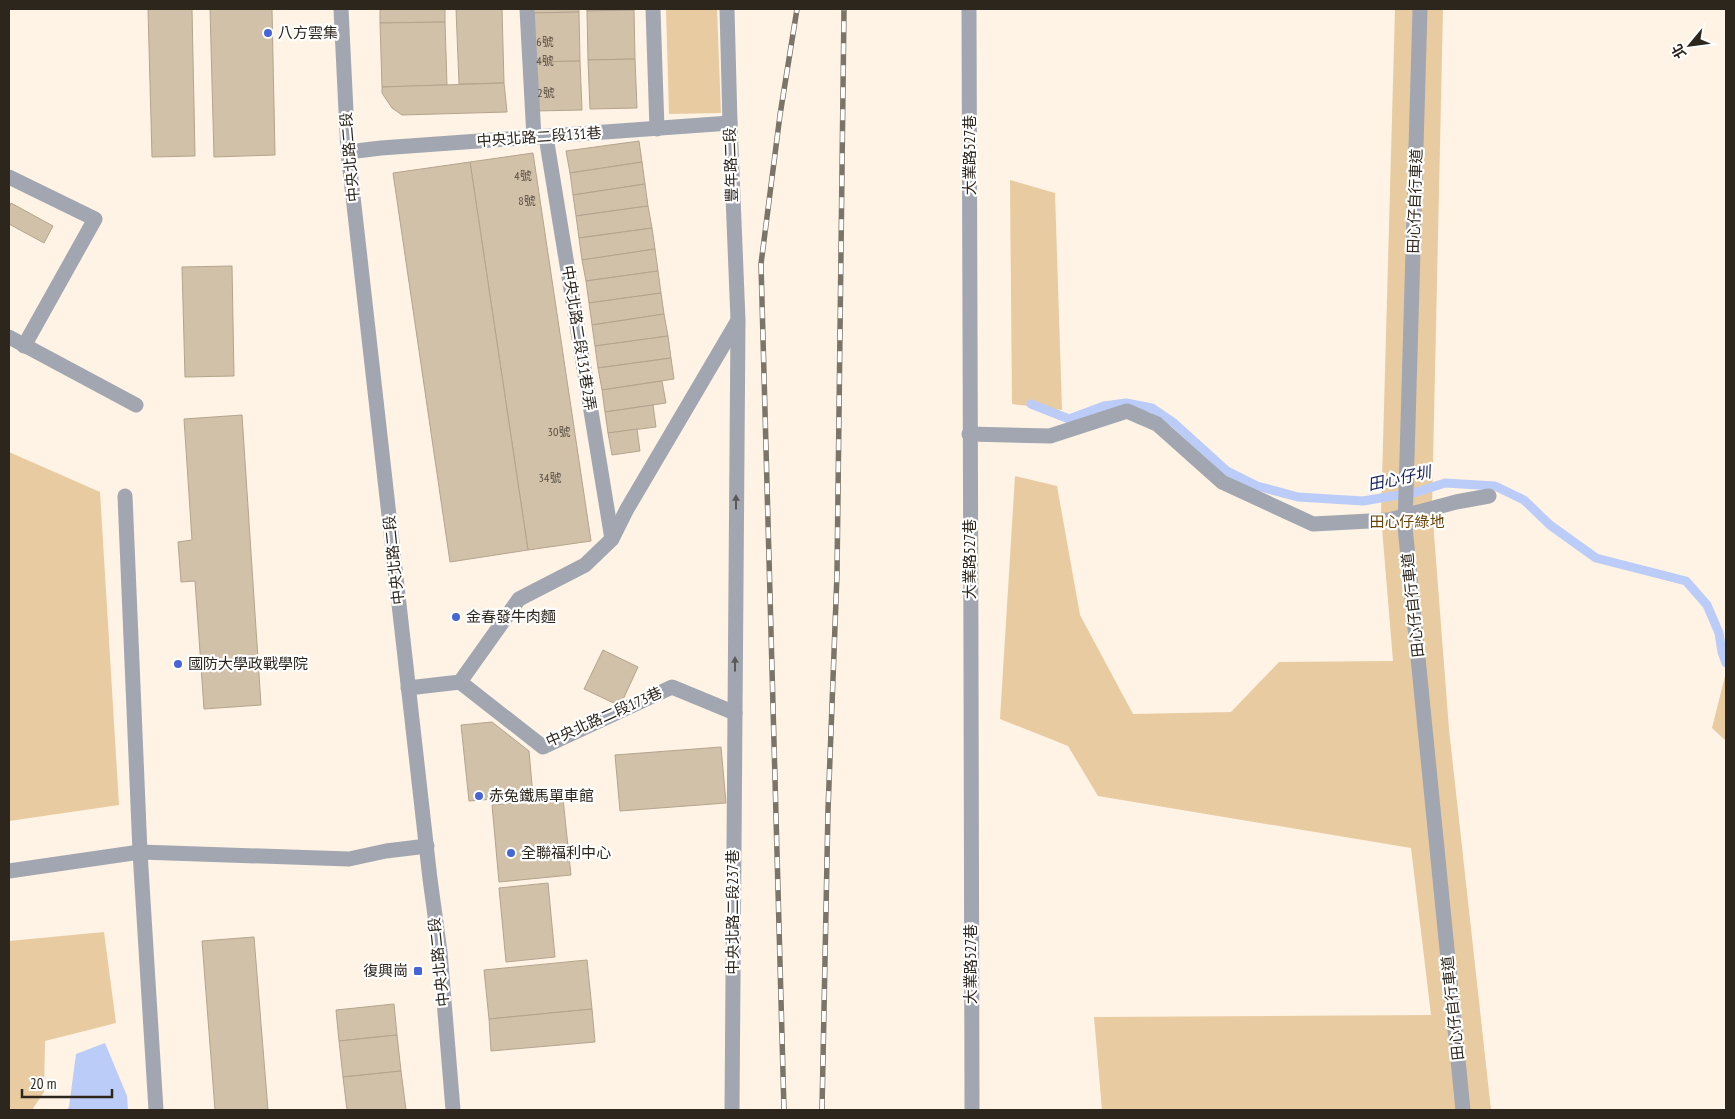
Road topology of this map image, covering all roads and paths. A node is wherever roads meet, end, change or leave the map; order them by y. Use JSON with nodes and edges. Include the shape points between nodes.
{"nodes":[{"id":1,"x":340,"y":9,"type":"edge"},
{"id":2,"x":527,"y":9,"type":"edge"},
{"id":3,"x":653,"y":9,"type":"edge"},
{"id":4,"x":727,"y":9,"type":"edge"},
{"id":5,"x":969,"y":9,"type":"edge"},
{"id":6,"x":1420,"y":9,"type":"edge"},
{"id":7,"x":730,"y":123,"type":"junction"},
{"id":8,"x":657,"y":129,"type":"junction"},
{"id":9,"x":540,"y":137,"type":"junction"},
{"id":10,"x":348,"y":152,"type":"junction"},
{"id":11,"x":9,"y":177,"type":"edge"},
{"id":12,"x":738,"y":320,"type":"junction"},
{"id":13,"x":9,"y":338,"type":"edge"},
{"id":14,"x":24,"y":346,"type":"junction"},
{"id":15,"x":136,"y":405,"type":"dead end"},
{"id":16,"x":970,"y":434,"type":"junction"},
{"id":17,"x":125,"y":496,"type":"dead end"},
{"id":18,"x":1489,"y":496,"type":"dead end"},
{"id":19,"x":1405,"y":516,"type":"junction"},
{"id":20,"x":612,"y":538,"type":"junction"},
{"id":21,"x":460,"y":682,"type":"junction"},
{"id":22,"x":408,"y":688,"type":"junction"},
{"id":23,"x":735,"y":713,"type":"junction"},
{"id":24,"x":426,"y":846,"type":"junction"},
{"id":25,"x":140,"y":852,"type":"junction"},
{"id":26,"x":9,"y":871,"type":"edge"},
{"id":27,"x":156,"y":1110,"type":"edge"},
{"id":28,"x":453,"y":1110,"type":"edge"},
{"id":29,"x":732,"y":1110,"type":"edge"},
{"id":30,"x":972,"y":1110,"type":"edge"},
{"id":31,"x":1463,"y":1110,"type":"edge"}],
"edges":[{"from":1,"to":10,"type":"street","name":"中央北路二段"},
{"from":2,"to":9,"type":"street","name":"中央北路二段131巷2弄"},
{"from":3,"to":8,"type":"street"},
{"from":4,"to":7,"type":"street","name":"豐年路二段"},
{"from":5,"to":16,"type":"street","name":"大業路527巷"},
{"from":6,"to":19,"type":"street","name":"田心仔自行車道"},
{"from":7,"to":8,"type":"street","name":"中央北路二段131巷"},
{"from":7,"to":12,"type":"street","name":"豐年路二段"},
{"from":8,"to":9,"type":"street","name":"中央北路二段131巷"},
{"from":9,"to":10,"type":"street","name":"中央北路二段131巷"},
{"from":9,"to":20,"type":"street","name":"中央北路二段131巷2弄"},
{"from":10,"to":22,"type":"street","name":"中央北路二段"},
{"from":11,"to":14,"type":"street","via":[[96,219]]},
{"from":12,"to":20,"type":"street"},
{"from":23,"to":12,"type":"street","name":"豐年路二段","one_way":true},
{"from":13,"to":14,"type":"street"},
{"from":14,"to":15,"type":"street"},
{"from":16,"to":19,"type":"street","via":[[1050,436],[1127,411],[1157,424],[1222,482],[1313,524],[1389,520]]},
{"from":16,"to":30,"type":"street","name":"大業路527巷"},
{"from":17,"to":25,"type":"street"},
{"from":18,"to":19,"type":"street"},
{"from":19,"to":31,"type":"street","name":"田心仔自行車道"},
{"from":20,"to":21,"type":"street","via":[[585,565],[519,599]]},
{"from":21,"to":22,"type":"street"},
{"from":21,"to":23,"type":"street","name":"中央北路二段173巷","via":[[543,747],[672,687]]},
{"from":22,"to":24,"type":"street","name":"中央北路二段"},
{"from":23,"to":29,"type":"street","name":"中央北路二段237巷"},
{"from":24,"to":25,"type":"street","via":[[349,859]]},
{"from":24,"to":28,"type":"street","name":"中央北路二段","via":[[440,952]]},
{"from":25,"to":26,"type":"street"},
{"from":25,"to":27,"type":"street"}]}
